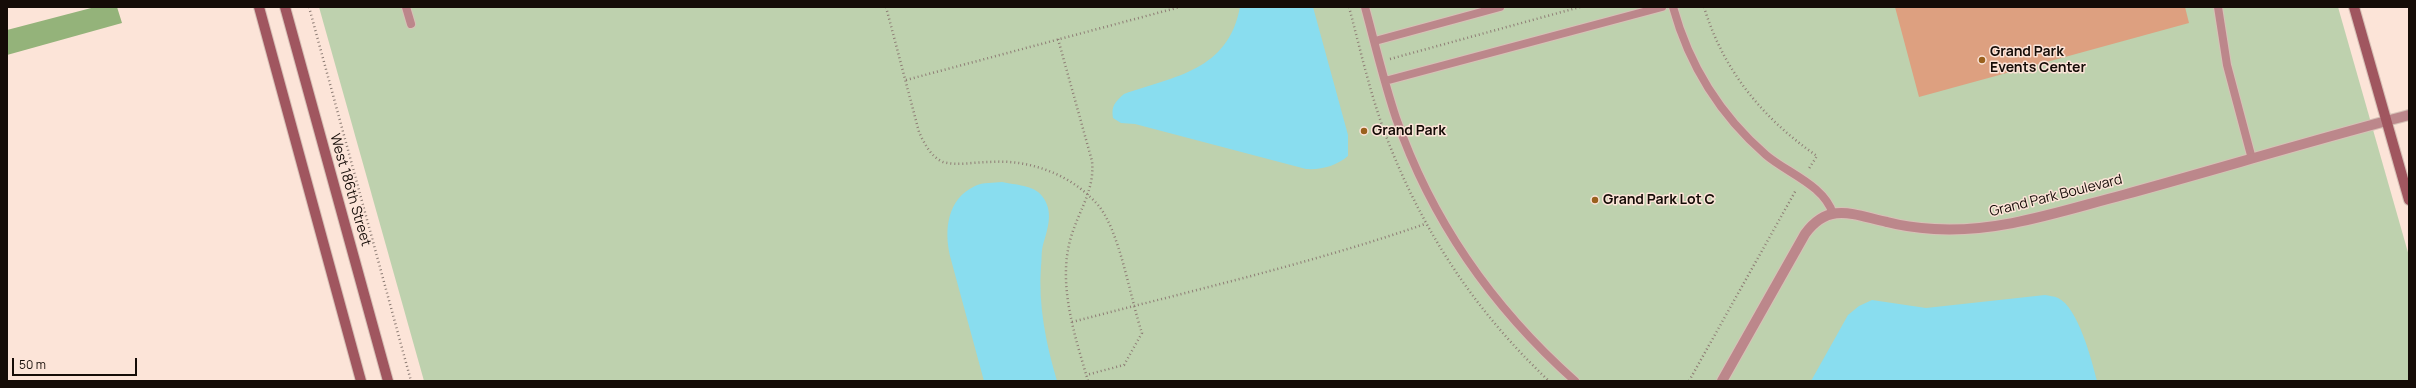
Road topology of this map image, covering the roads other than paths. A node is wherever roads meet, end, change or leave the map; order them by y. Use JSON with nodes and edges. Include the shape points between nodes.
{"nodes":[{"id":1,"x":259,"y":7,"type":"edge"},
{"id":2,"x":285,"y":7,"type":"edge"},
{"id":3,"x":406,"y":7,"type":"edge"},
{"id":4,"x":1365,"y":7,"type":"edge"},
{"id":5,"x":1500,"y":7,"type":"edge"},
{"id":6,"x":1662,"y":7,"type":"edge"},
{"id":7,"x":1673,"y":7,"type":"edge"},
{"id":8,"x":2218,"y":7,"type":"edge"},
{"id":9,"x":2354,"y":7,"type":"edge"},
{"id":10,"x":411,"y":24,"type":"dead end"},
{"id":11,"x":1375,"y":41,"type":"junction"},
{"id":12,"x":1385,"y":81,"type":"junction"},
{"id":13,"x":2409,"y":114,"type":"edge"},
{"id":14,"x":2386,"y":121,"type":"junction"},
{"id":15,"x":2252,"y":159,"type":"junction"},
{"id":16,"x":2409,"y":200,"type":"edge"},
{"id":17,"x":1833,"y":214,"type":"junction"},
{"id":18,"x":361,"y":381,"type":"edge"},
{"id":19,"x":388,"y":381,"type":"edge"},
{"id":20,"x":1575,"y":381,"type":"edge"},
{"id":21,"x":1722,"y":381,"type":"edge"}],
"edges":[{"from":1,"to":18,"type":"street"},
{"from":2,"to":19,"type":"street","name":"West 186th Street"},
{"from":3,"to":10,"type":"lane"},
{"from":4,"to":11,"type":"lane"},
{"from":5,"to":11,"type":"lane"},
{"from":6,"to":12,"type":"lane"},
{"from":7,"to":17,"type":"lane","via":[[1691,59],[1713,97],[1730,119],[1766,155],[1825,198]]},
{"from":8,"to":15,"type":"lane","via":[[2227,65]]},
{"from":9,"to":14,"type":"street"},
{"from":11,"to":12,"type":"lane"},
{"from":12,"to":20,"type":"lane","via":[[1408,150],[1443,225],[1458,249],[1503,309],[1527,336]]},
{"from":13,"to":14,"type":"street","name":"Grand Park Boulevard"},
{"from":14,"to":15,"type":"street","name":"Grand Park Boulevard"},
{"from":14,"to":16,"type":"street"},
{"from":15,"to":17,"type":"street","name":"Grand Park Boulevard","via":[[2031,220],[1983,228],[1933,229],[1887,222],[1853,213]]},
{"from":17,"to":21,"type":"street","name":"Grand Park Boulevard","via":[[1812,224],[1805,234]]}]}
